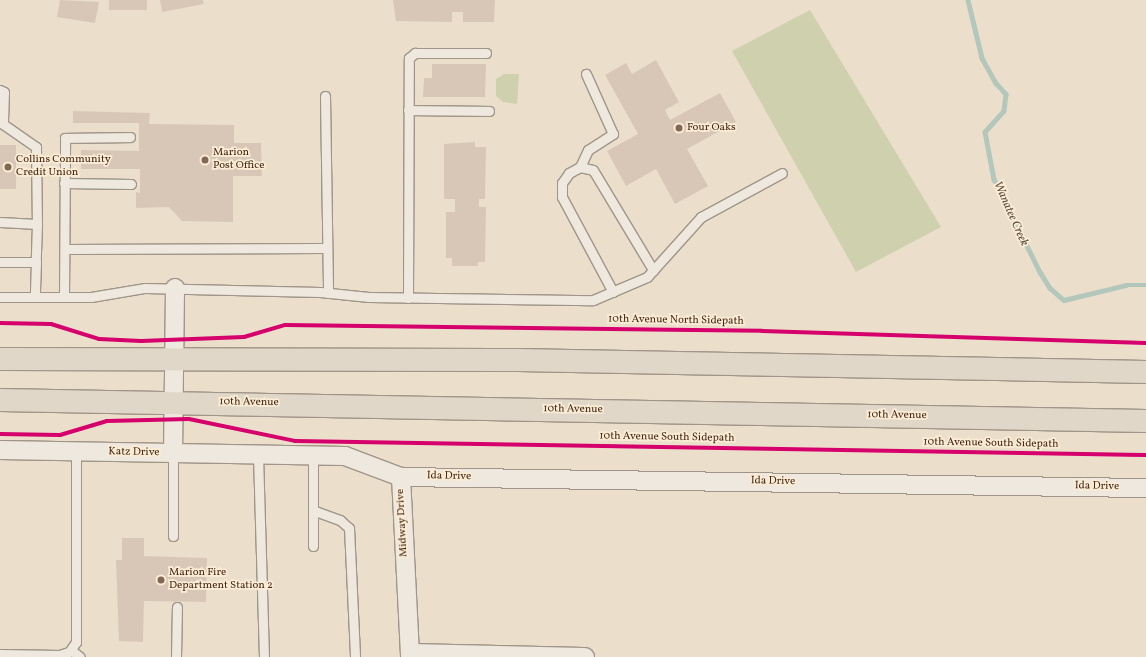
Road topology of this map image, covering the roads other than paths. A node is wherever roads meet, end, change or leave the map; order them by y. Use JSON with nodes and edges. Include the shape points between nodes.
{"nodes":[{"id":1,"x":486,"y":53,"type":"dead end"},
{"id":2,"x":586,"y":74,"type":"dead end"},
{"id":3,"x":0,"y":90,"type":"edge"},
{"id":4,"x":325,"y":96,"type":"dead end"},
{"id":5,"x":408,"y":110,"type":"junction"},
{"id":6,"x":489,"y":111,"type":"dead end"},
{"id":7,"x":1,"y":122,"type":"edge"},
{"id":8,"x":130,"y":137,"type":"dead end"},
{"id":9,"x":580,"y":167,"type":"junction"},
{"id":10,"x":782,"y":174,"type":"dead end"},
{"id":11,"x":64,"y":183,"type":"junction"},
{"id":12,"x":131,"y":184,"type":"dead end"},
{"id":13,"x":0,"y":222,"type":"edge"},
{"id":14,"x":37,"y":224,"type":"junction"},
{"id":15,"x":326,"y":248,"type":"junction"},
{"id":16,"x":65,"y":249,"type":"junction"},
{"id":17,"x":0,"y":262,"type":"edge"},
{"id":18,"x":36,"y":262,"type":"junction"},
{"id":19,"x":653,"y":270,"type":"junction"},
{"id":20,"x":175,"y":288,"type":"junction"},
{"id":21,"x":613,"y":292,"type":"junction"},
{"id":22,"x":328,"y":293,"type":"junction"},
{"id":23,"x":0,"y":297,"type":"edge"},
{"id":24,"x":35,"y":297,"type":"junction"},
{"id":25,"x":64,"y":297,"type":"junction"},
{"id":26,"x":408,"y":298,"type":"junction"},
{"id":27,"x":174,"y":358,"type":"junction"},
{"id":28,"x":0,"y":359,"type":"edge"},
{"id":29,"x":1146,"y":372,"type":"edge"},
{"id":30,"x":0,"y":400,"type":"edge"},
{"id":31,"x":174,"y":402,"type":"junction"},
{"id":32,"x":1146,"y":421,"type":"edge"},
{"id":33,"x":0,"y":450,"type":"edge"},
{"id":34,"x":76,"y":452,"type":"junction"},
{"id":35,"x":173,"y":454,"type":"junction"},
{"id":36,"x":258,"y":455,"type":"junction"},
{"id":37,"x":313,"y":456,"type":"junction"},
{"id":38,"x":401,"y":476,"type":"junction"},
{"id":39,"x":1146,"y":488,"type":"edge"},
{"id":40,"x":315,"y":511,"type":"junction"},
{"id":41,"x":173,"y":536,"type":"dead end"},
{"id":42,"x":313,"y":546,"type":"dead end"},
{"id":43,"x":177,"y":607,"type":"dead end"},
{"id":44,"x":71,"y":650,"type":"junction"},
{"id":45,"x":0,"y":654,"type":"edge"},
{"id":46,"x":410,"y":655,"type":"edge"},
{"id":47,"x":506,"y":656,"type":"edge"},
{"id":48,"x":80,"y":657,"type":"edge"},
{"id":49,"x":176,"y":657,"type":"edge"},
{"id":50,"x":264,"y":657,"type":"edge"},
{"id":51,"x":355,"y":657,"type":"edge"},
{"id":52,"x":585,"y":657,"type":"edge"}],
"edges":[{"from":1,"to":5,"type":"lane","via":[[415,53],[409,63]]},
{"from":2,"to":9,"type":"lane","via":[[613,134],[588,150]]},
{"from":3,"to":7,"type":"lane","via":[[4,92]]},
{"from":4,"to":15,"type":"lane"},
{"from":5,"to":6,"type":"lane"},
{"from":5,"to":26,"type":"lane"},
{"from":7,"to":14,"type":"lane","via":[[36,147]]},
{"from":8,"to":11,"type":"lane","via":[[65,138]]},
{"from":9,"to":19,"type":"lane","via":[[593,170],[599,178]]},
{"from":9,"to":21,"type":"lane","via":[[569,173],[562,183],[562,197]]},
{"from":10,"to":19,"type":"lane","via":[[701,217]]},
{"from":11,"to":12,"type":"lane"},
{"from":11,"to":16,"type":"lane"},
{"from":13,"to":14,"type":"lane"},
{"from":14,"to":18,"type":"lane"},
{"from":15,"to":16,"type":"lane"},
{"from":15,"to":22,"type":"lane"},
{"from":16,"to":25,"type":"lane"},
{"from":17,"to":18,"type":"lane"},
{"from":18,"to":24,"type":"lane"},
{"from":19,"to":21,"type":"lane","via":[[646,277]]},
{"from":20,"to":22,"type":"lane"},
{"from":20,"to":25,"type":"lane","via":[[145,288],[116,294]]},
{"from":20,"to":27,"type":"street","name":"Katz Drive"},
{"from":21,"to":26,"type":"lane","via":[[593,300],[568,302]]},
{"from":22,"to":26,"type":"lane"},
{"from":23,"to":24,"type":"lane"},
{"from":24,"to":25,"type":"lane"},
{"from":27,"to":28,"type":"main road"},
{"from":27,"to":29,"type":"main road"},
{"from":27,"to":31,"type":"street","name":"Katz Drive"},
{"from":30,"to":31,"type":"main road","name":"10th Avenue"},
{"from":31,"to":32,"type":"main road","name":"10th Avenue"},
{"from":31,"to":35,"type":"street","name":"Katz Drive"},
{"from":33,"to":34,"type":"street","name":"Katz Drive"},
{"from":34,"to":35,"type":"street","name":"Katz Drive"},
{"from":34,"to":44,"type":"lane","via":[[78,624],[76,642]]},
{"from":35,"to":36,"type":"street","name":"Midway Drive"},
{"from":35,"to":41,"type":"lane"},
{"from":36,"to":37,"type":"street","name":"Midway Drive"},
{"from":36,"to":50,"type":"lane"},
{"from":37,"to":38,"type":"street","name":"Midway Drive","via":[[345,456]]},
{"from":37,"to":40,"type":"lane"},
{"from":38,"to":39,"type":"street","name":"Ida Drive"},
{"from":38,"to":46,"type":"street","name":"Midway Drive"},
{"from":40,"to":42,"type":"lane"},
{"from":40,"to":51,"type":"lane","via":[[340,520],[350,528]]},
{"from":43,"to":49,"type":"lane"},
{"from":44,"to":45,"type":"lane","via":[[59,655]]},
{"from":44,"to":48,"type":"lane"},
{"from":46,"to":47,"type":"street"},
{"from":47,"to":52,"type":"street"}]}
